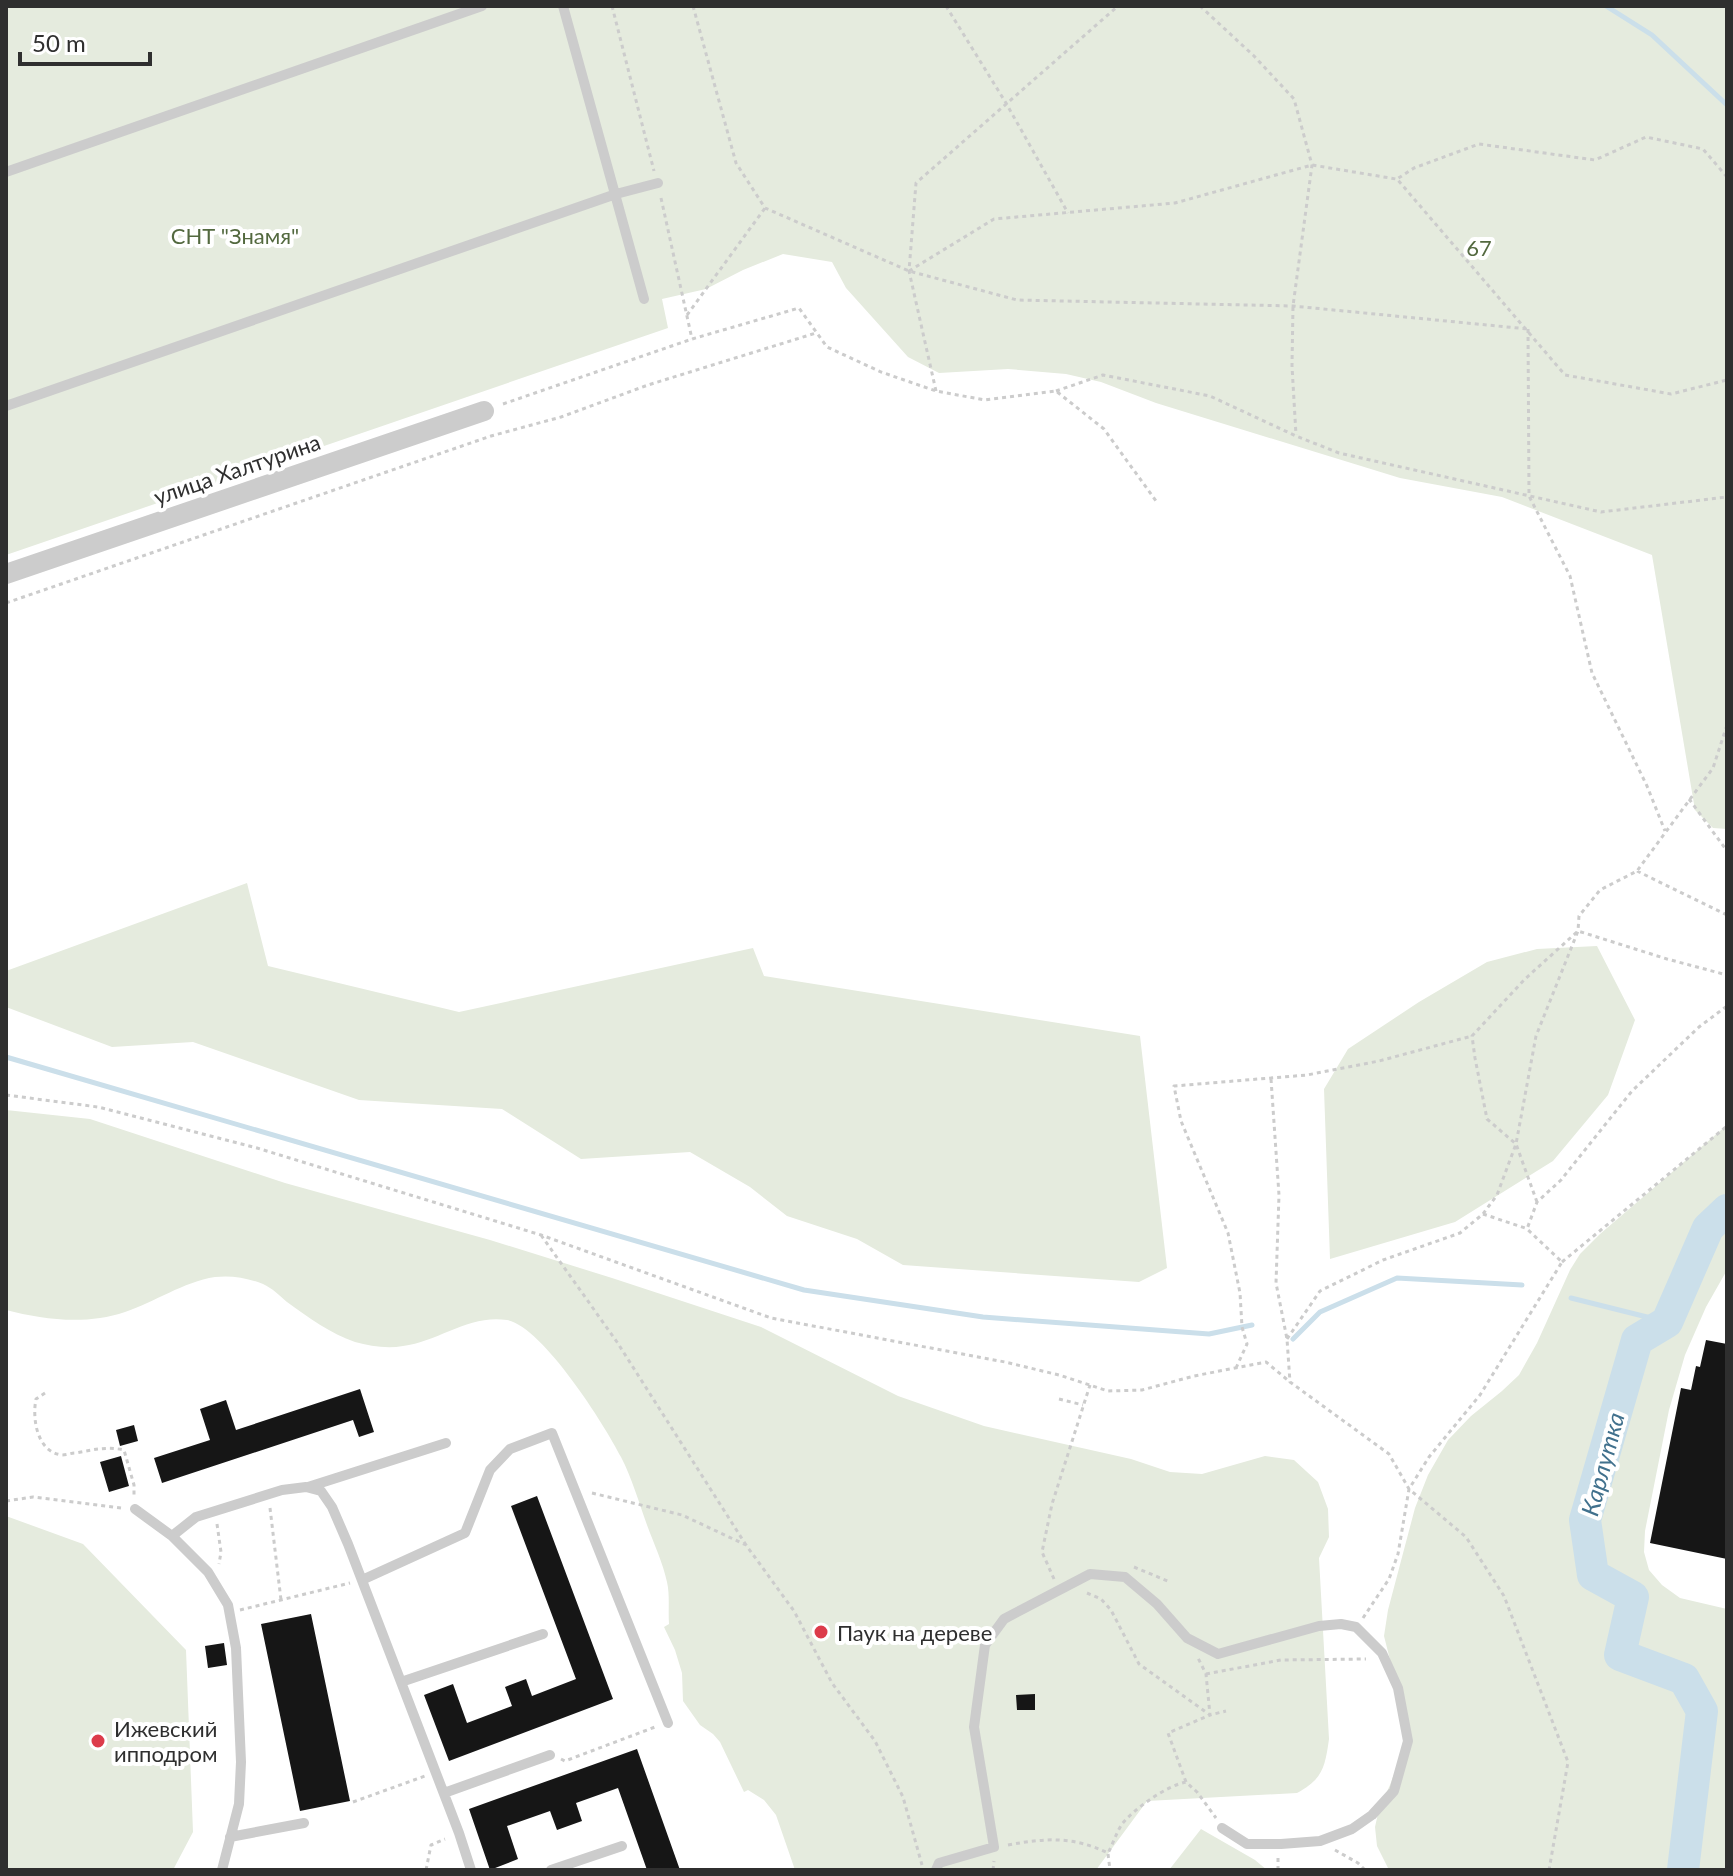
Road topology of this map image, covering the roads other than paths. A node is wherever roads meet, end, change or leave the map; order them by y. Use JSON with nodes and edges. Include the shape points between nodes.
{"nodes":[{"id":1,"x":482,"y":6,"type":"edge"},
{"id":2,"x":563,"y":6,"type":"edge"},
{"id":3,"x":6,"y":172,"type":"edge"},
{"id":4,"x":658,"y":183,"type":"dead end"},
{"id":5,"x":616,"y":194,"type":"junction"},
{"id":6,"x":644,"y":299,"type":"dead end"},
{"id":7,"x":6,"y":406,"type":"edge"},
{"id":8,"x":484,"y":411,"type":"road end"},
{"id":9,"x":6,"y":574,"type":"edge"},
{"id":10,"x":446,"y":1443,"type":"dead end"},
{"id":11,"x":306,"y":1487,"type":"junction"},
{"id":12,"x":135,"y":1509,"type":"road end"},
{"id":13,"x":172,"y":1536,"type":"junction"},
{"id":14,"x":362,"y":1580,"type":"junction"},
{"id":15,"x":543,"y":1634,"type":"dead end"},
{"id":16,"x":401,"y":1682,"type":"junction"},
{"id":17,"x":668,"y":1723,"type":"road end"},
{"id":18,"x":550,"y":1755,"type":"road end"},
{"id":19,"x":444,"y":1793,"type":"junction"},
{"id":20,"x":304,"y":1823,"type":"dead end"},
{"id":21,"x":1222,"y":1828,"type":"road end"},
{"id":22,"x":230,"y":1837,"type":"junction"},
{"id":23,"x":622,"y":1846,"type":"dead end"},
{"id":24,"x":938,"y":1866,"type":"edge"},
{"id":25,"x":222,"y":1870,"type":"edge"},
{"id":26,"x":471,"y":1870,"type":"edge"},
{"id":27,"x":551,"y":1870,"type":"edge"}],
"edges":[{"from":1,"to":3,"type":"lane"},
{"from":2,"to":5,"type":"lane"},
{"from":4,"to":5,"type":"lane"},
{"from":5,"to":6,"type":"lane"},
{"from":5,"to":7,"type":"lane"},
{"from":8,"to":9,"type":"street","name":"улица Халтурина"},
{"from":10,"to":11,"type":"lane"},
{"from":11,"to":13,"type":"lane","via":[[196,1517]]},
{"from":11,"to":14,"type":"lane","via":[[321,1491],[332,1507]]},
{"from":12,"to":13,"type":"lane"},
{"from":13,"to":22,"type":"lane","via":[[208,1572],[228,1605],[236,1648],[241,1762],[239,1804]]},
{"from":14,"to":16,"type":"lane"},
{"from":14,"to":17,"type":"lane","via":[[465,1533],[490,1470],[510,1449],[552,1433]]},
{"from":15,"to":16,"type":"lane"},
{"from":16,"to":19,"type":"lane"},
{"from":18,"to":19,"type":"lane"},
{"from":19,"to":26,"type":"lane"},
{"from":20,"to":22,"type":"lane"},
{"from":21,"to":24,"type":"lane","via":[[1247,1844],[1320,1841],[1352,1829],[1394,1791],[1408,1741],[1398,1688],[1382,1653],[1356,1627],[1341,1624],[1218,1654],[1187,1638],[1125,1577],[1090,1574],[1004,1619],[985,1645],[974,1727],[994,1847]]},
{"from":22,"to":25,"type":"lane"},
{"from":23,"to":27,"type":"lane"}]}
